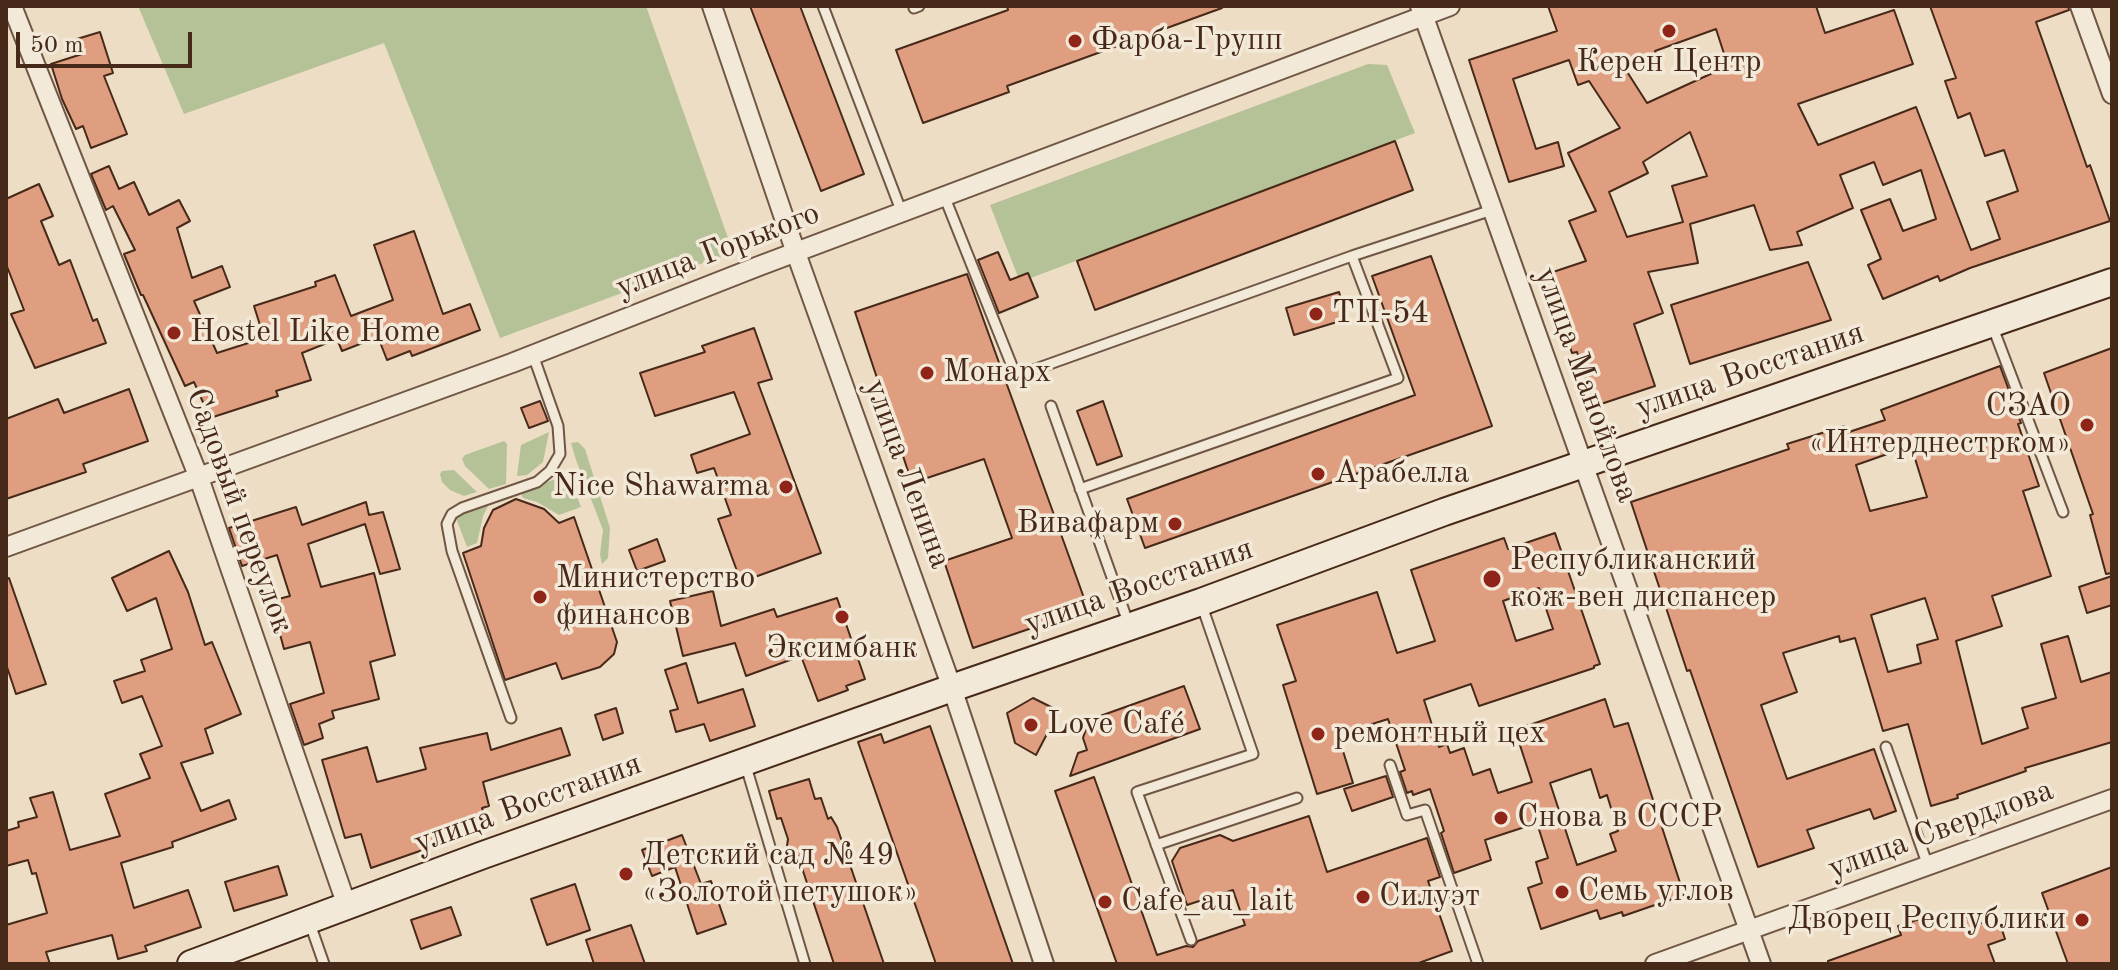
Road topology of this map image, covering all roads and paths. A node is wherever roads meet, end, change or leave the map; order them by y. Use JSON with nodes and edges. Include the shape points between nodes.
{"nodes":[{"id":1,"x":12,"y":6,"type":"edge"},
{"id":2,"x":712,"y":6,"type":"edge"},
{"id":3,"x":823,"y":6,"type":"edge"},
{"id":4,"x":1450,"y":6,"type":"edge"},
{"id":5,"x":2080,"y":6,"type":"edge"},
{"id":6,"x":1421,"y":11,"type":"edge"},
{"id":7,"x":2112,"y":94,"type":"edge"},
{"id":8,"x":945,"y":198,"type":"junction"},
{"id":9,"x":1492,"y":210,"type":"junction"},
{"id":10,"x":902,"y":213,"type":"junction"},
{"id":11,"x":796,"y":253,"type":"junction"},
{"id":12,"x":1352,"y":256,"type":"junction"},
{"id":13,"x":2112,"y":282,"type":"edge"},
{"id":14,"x":1992,"y":324,"type":"junction"},
{"id":15,"x":533,"y":355,"type":"junction"},
{"id":16,"x":1051,"y":406,"type":"dead end"},
{"id":17,"x":1583,"y":464,"type":"junction"},
{"id":18,"x":199,"y":478,"type":"junction"},
{"id":19,"x":1080,"y":489,"type":"junction"},
{"id":20,"x":2063,"y":512,"type":"dead end"},
{"id":21,"x":6,"y":547,"type":"edge"},
{"id":22,"x":1201,"y":602,"type":"junction"},
{"id":23,"x":1130,"y":628,"type":"junction"},
{"id":24,"x":952,"y":688,"type":"junction"},
{"id":25,"x":511,"y":718,"type":"dead end"},
{"id":26,"x":1886,"y":747,"type":"dead end"},
{"id":27,"x":745,"y":763,"type":"junction"},
{"id":28,"x":1390,"y":765,"type":"dead end"},
{"id":29,"x":1297,"y":798,"type":"dead end"},
{"id":30,"x":2112,"y":799,"type":"edge"},
{"id":31,"x":1156,"y":845,"type":"junction"},
{"id":32,"x":1928,"y":866,"type":"junction"},
{"id":33,"x":347,"y":906,"type":"junction"},
{"id":34,"x":309,"y":921,"type":"junction"},
{"id":35,"x":1750,"y":931,"type":"junction"},
{"id":36,"x":1191,"y":940,"type":"dead end"},
{"id":37,"x":191,"y":964,"type":"edge"},
{"id":38,"x":324,"y":964,"type":"edge"},
{"id":39,"x":805,"y":964,"type":"edge"},
{"id":40,"x":1044,"y":964,"type":"edge"},
{"id":41,"x":1478,"y":964,"type":"edge"},
{"id":42,"x":1655,"y":964,"type":"edge"},
{"id":43,"x":1761,"y":964,"type":"edge"}],
"edges":[{"from":1,"to":18,"type":"street","name":"Садовый переулок"},
{"from":2,"to":11,"type":"street","name":"улица Ленина"},
{"from":3,"to":10,"type":"lane"},
{"from":4,"to":6,"type":"street","name":"улица Горького"},
{"from":5,"to":7,"type":"street"},
{"from":6,"to":8,"type":"street","name":"улица Горького"},
{"from":6,"to":9,"type":"street","name":"улица Манойлова"},
{"from":8,"to":10,"type":"street","name":"улица Горького"},
{"from":8,"to":12,"type":"lane","via":[[1016,376]]},
{"from":9,"to":12,"type":"lane"},
{"from":9,"to":17,"type":"street","name":"улица Манойлова"},
{"from":10,"to":11,"type":"street","name":"улица Горького"},
{"from":11,"to":15,"type":"street","name":"улица Горького"},
{"from":11,"to":24,"type":"street","name":"улица Ленина"},
{"from":12,"to":19,"type":"lane","via":[[1398,378]]},
{"from":13,"to":14,"type":"street","name":"улица Восстания"},
{"from":14,"to":17,"type":"street","name":"улица Восстания"},
{"from":14,"to":20,"type":"lane"},
{"from":15,"to":18,"type":"street","name":"улица Горького"},
{"from":15,"to":25,"type":"lane","via":[[558,426],[560,454],[537,482],[462,508],[447,524]]},
{"from":16,"to":19,"type":"lane"},
{"from":17,"to":22,"type":"street","name":"улица Восстания"},
{"from":17,"to":35,"type":"street","name":"улица Манойлова"},
{"from":18,"to":21,"type":"street","name":"улица Горького"},
{"from":18,"to":33,"type":"street","name":"Садовый переулок"},
{"from":19,"to":23,"type":"lane"},
{"from":22,"to":23,"type":"street","name":"улица Восстания"},
{"from":22,"to":31,"type":"lane","via":[[1253,754],[1137,792]]},
{"from":23,"to":24,"type":"street","name":"улица Восстания"},
{"from":24,"to":27,"type":"street","name":"улица Восстания"},
{"from":24,"to":40,"type":"street","name":"улица Ленина"},
{"from":26,"to":32,"type":"lane"},
{"from":27,"to":33,"type":"street","name":"улица Восстания"},
{"from":27,"to":39,"type":"lane"},
{"from":28,"to":41,"type":"lane","via":[[1407,815],[1425,810]]},
{"from":29,"to":31,"type":"lane"},
{"from":30,"to":32,"type":"street","name":"улица Свердлова"},
{"from":31,"to":36,"type":"lane"},
{"from":32,"to":35,"type":"street","name":"улица Свердлова"},
{"from":33,"to":34,"type":"street","name":"улица Восстания"},
{"from":34,"to":37,"type":"street","name":"улица Восстания"},
{"from":34,"to":38,"type":"lane"},
{"from":35,"to":42,"type":"street","name":"улица Свердлова"},
{"from":35,"to":43,"type":"street","name":"улица Манойлова"}]}
